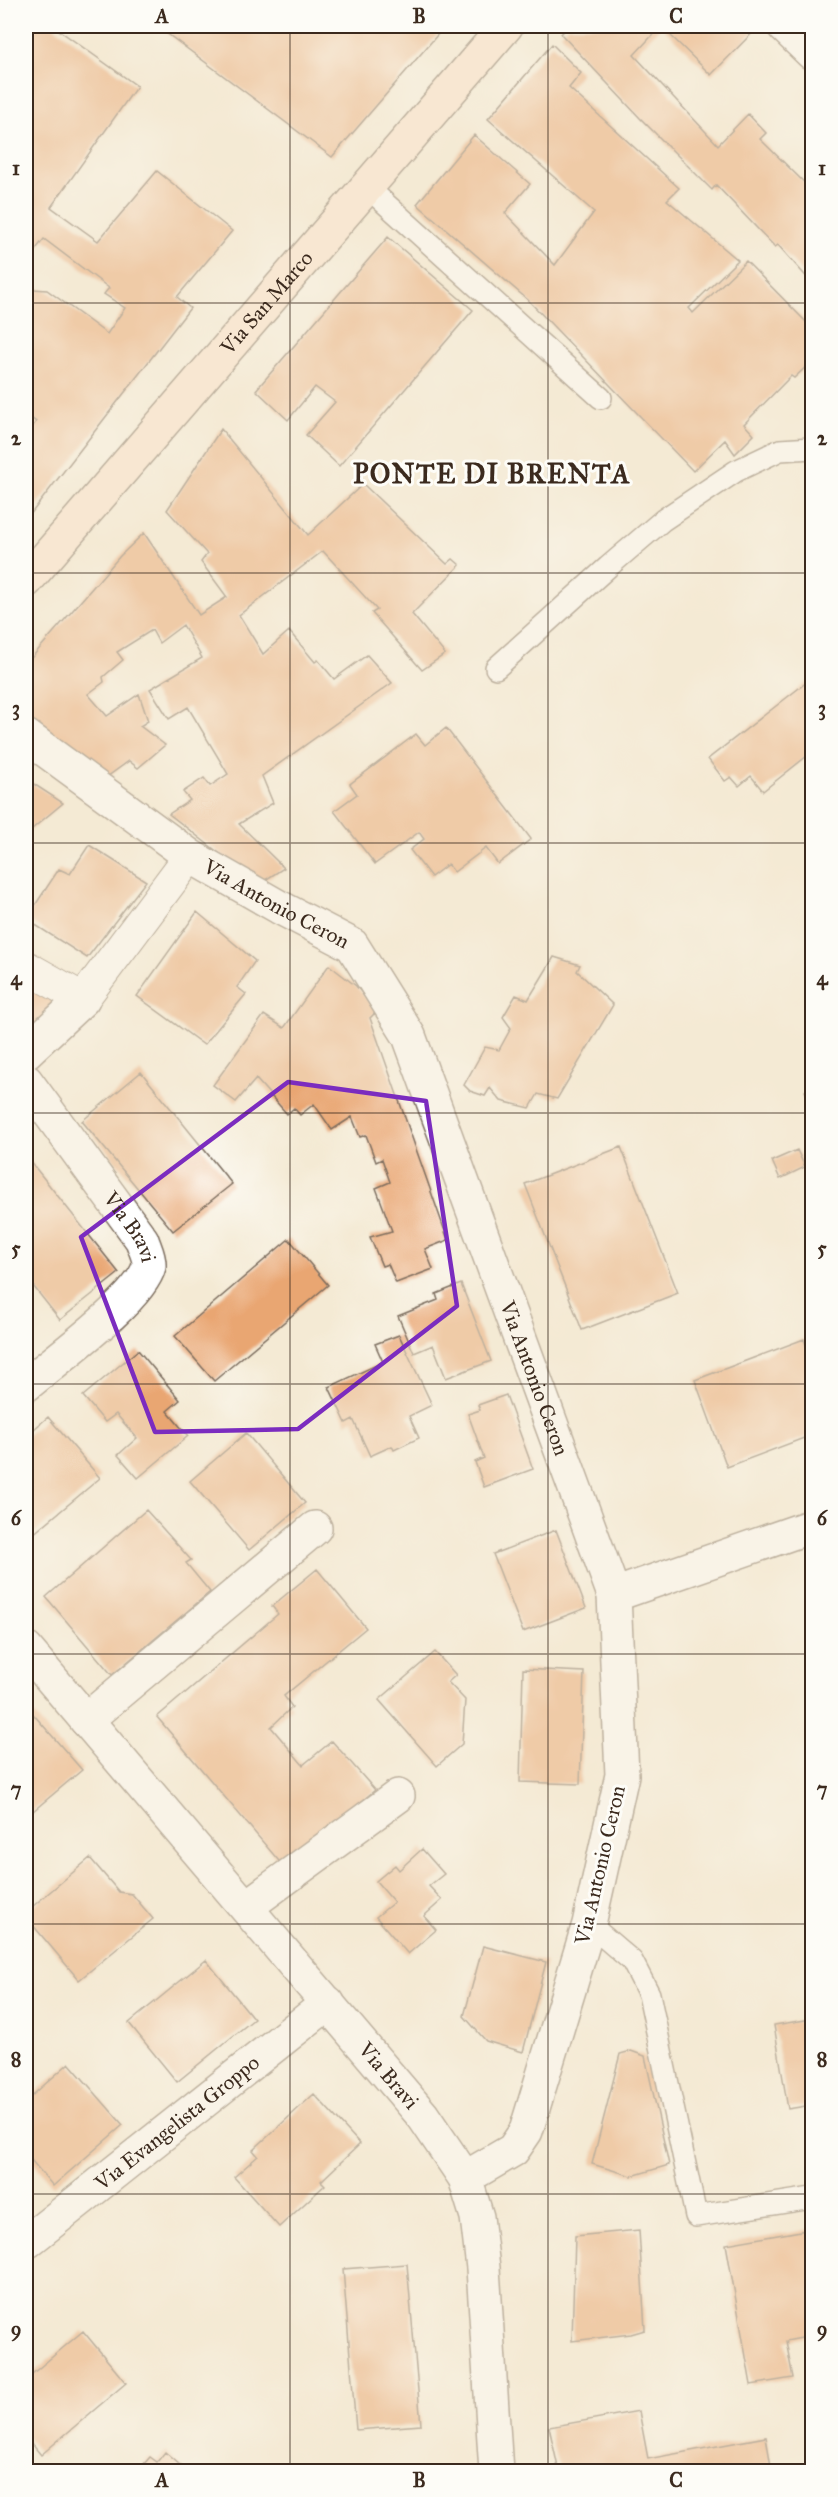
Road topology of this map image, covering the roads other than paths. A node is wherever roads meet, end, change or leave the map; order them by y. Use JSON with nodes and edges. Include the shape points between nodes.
{"nodes":[{"id":1,"x":506,"y":26,"type":"edge"},
{"id":2,"x":784,"y":26,"type":"edge"},
{"id":3,"x":813,"y":53,"type":"edge"},
{"id":4,"x":367,"y":187,"type":"junction"},
{"id":5,"x":601,"y":398,"type":"dead end"},
{"id":6,"x":813,"y":448,"type":"edge"},
{"id":7,"x":26,"y":580,"type":"edge"},
{"id":8,"x":496,"y":668,"type":"dead end"},
{"id":9,"x":26,"y":736,"type":"edge"},
{"id":10,"x":190,"y":856,"type":"junction"},
{"id":11,"x":26,"y":967,"type":"edge"},
{"id":12,"x":83,"y":999,"type":"junction"},
{"id":13,"x":26,"y":1052,"type":"edge"},
{"id":14,"x":26,"y":1081,"type":"edge"},
{"id":15,"x":26,"y":1385,"type":"edge"},
{"id":16,"x":813,"y":1526,"type":"edge"},
{"id":17,"x":315,"y":1528,"type":"dead end"},
{"id":18,"x":614,"y":1595,"type":"junction"},
{"id":19,"x":26,"y":1650,"type":"edge"},
{"id":20,"x":86,"y":1720,"type":"junction"},
{"id":21,"x":398,"y":1796,"type":"dead end"},
{"id":22,"x":246,"y":1907,"type":"junction"},
{"id":23,"x":589,"y":1924,"type":"junction"},
{"id":24,"x":328,"y":2003,"type":"junction"},
{"id":25,"x":465,"y":2178,"type":"junction"},
{"id":26,"x":813,"y":2198,"type":"edge"},
{"id":27,"x":26,"y":2238,"type":"edge"},
{"id":28,"x":496,"y":2472,"type":"edge"}],
"edges":[{"from":1,"to":4,"type":"main road","name":"Via San Marco"},
{"from":2,"to":3,"type":"street"},
{"from":4,"to":5,"type":"lane"},
{"from":4,"to":7,"type":"main road","name":"Via San Marco"},
{"from":6,"to":8,"type":"lane","via":[[780,450],[736,471],[672,514]]},
{"from":9,"to":10,"type":"street","name":"Via Antonio Ceron"},
{"from":10,"to":12,"type":"street"},
{"from":10,"to":18,"type":"street","name":"Via Antonio Ceron","via":[[352,945],[409,1036]]},
{"from":11,"to":12,"type":"street"},
{"from":12,"to":13,"type":"street"},
{"from":14,"to":15,"type":"street","name":"Via Bravi","via":[[142,1240],[150,1263],[144,1280],[128,1299]]},
{"from":16,"to":18,"type":"street"},
{"from":17,"to":20,"type":"street"},
{"from":18,"to":23,"type":"street","name":"Via Antonio Ceron","via":[[621,1775]]},
{"from":19,"to":20,"type":"street","name":"Via Bravi"},
{"from":20,"to":22,"type":"street","name":"Via Bravi"},
{"from":21,"to":22,"type":"street"},
{"from":22,"to":24,"type":"street","name":"Via Bravi"},
{"from":23,"to":25,"type":"street","name":"Via Antonio Ceron","via":[[526,2131],[513,2150]]},
{"from":23,"to":26,"type":"lane","via":[[633,1961],[649,1994],[696,2216]]},
{"from":24,"to":25,"type":"street","name":"Via Bravi","via":[[423,2116]]},
{"from":24,"to":27,"type":"street","name":"Via Evangelista Groppo","via":[[28,2241]]},
{"from":25,"to":28,"type":"street","name":"Via Bravi","via":[[477,2217],[483,2268]]}]}
